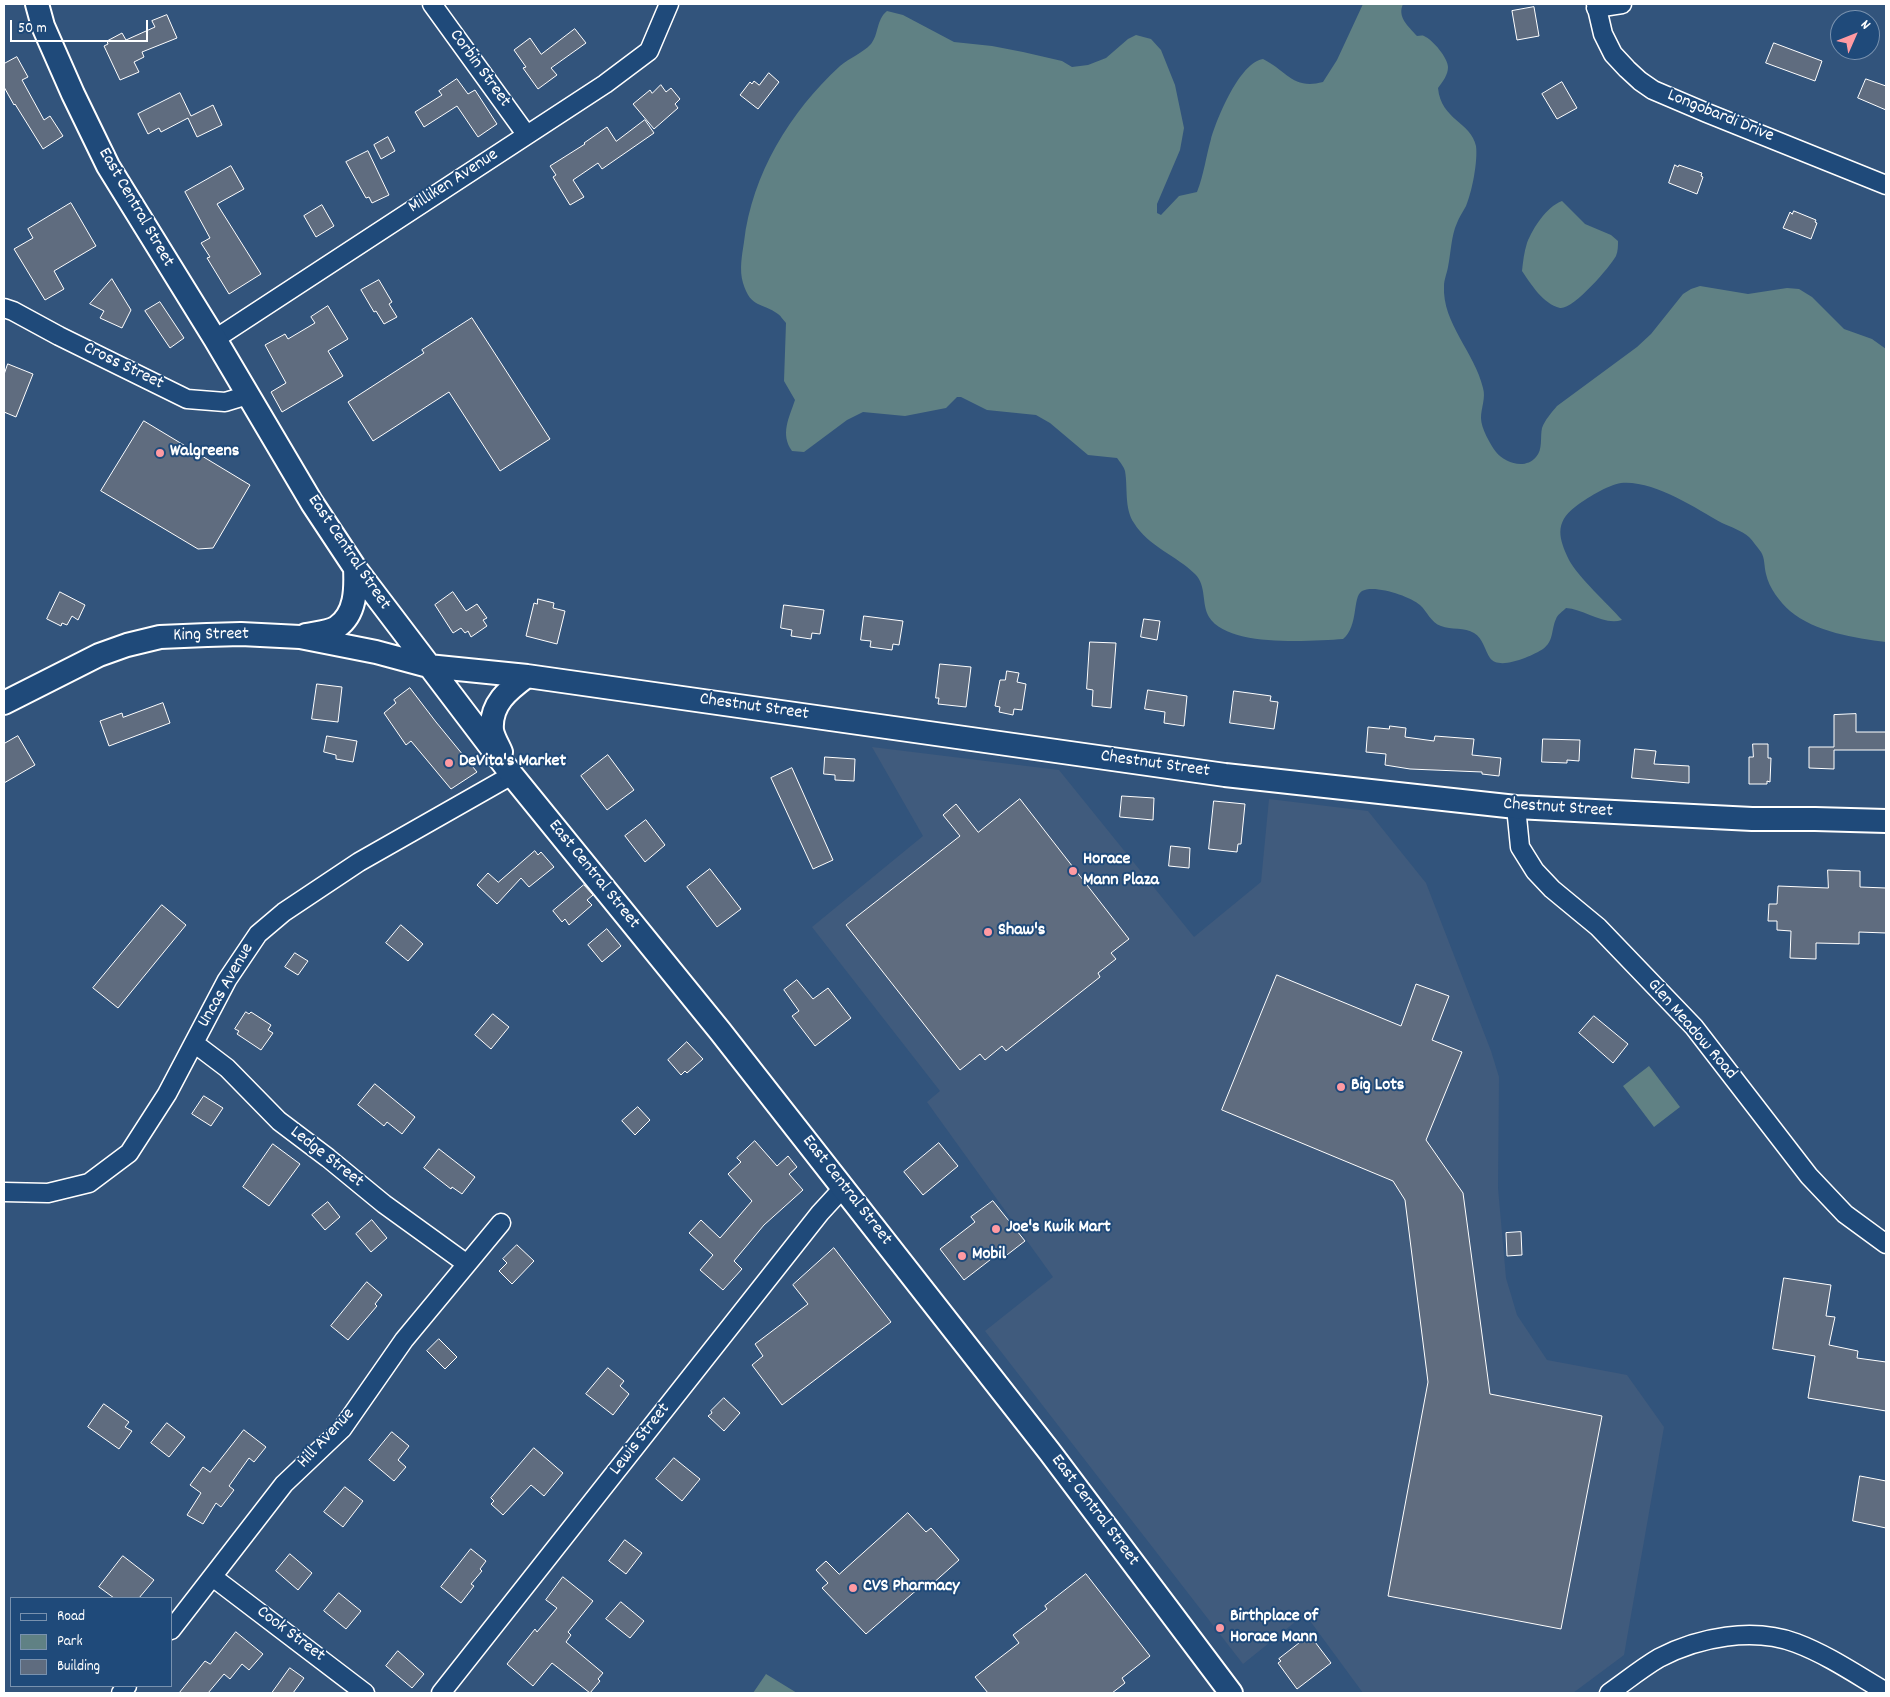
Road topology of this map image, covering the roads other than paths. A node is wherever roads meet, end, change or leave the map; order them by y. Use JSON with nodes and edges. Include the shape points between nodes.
{"nodes":[{"id":1,"x":36,"y":4,"type":"edge"},
{"id":2,"x":432,"y":4,"type":"edge"},
{"id":3,"x":669,"y":4,"type":"edge"},
{"id":4,"x":1622,"y":4,"type":"edge"},
{"id":5,"x":1596,"y":6,"type":"edge"},
{"id":6,"x":526,"y":134,"type":"junction"},
{"id":7,"x":1886,"y":185,"type":"edge"},
{"id":8,"x":4,"y":308,"type":"edge"},
{"id":9,"x":215,"y":339,"type":"junction"},
{"id":10,"x":248,"y":395,"type":"junction"},
{"id":11,"x":355,"y":568,"type":"junction"},
{"id":12,"x":300,"y":637,"type":"junction"},
{"id":13,"x":428,"y":666,"type":"junction"},
{"id":14,"x":527,"y":676,"type":"junction"},
{"id":15,"x":4,"y":703,"type":"edge"},
{"id":16,"x":512,"y":776,"type":"junction"},
{"id":17,"x":1516,"y":807,"type":"junction"},
{"id":18,"x":1886,"y":820,"type":"edge"},
{"id":19,"x":194,"y":1043,"type":"junction"},
{"id":20,"x":843,"y":1188,"type":"junction"},
{"id":21,"x":4,"y":1192,"type":"edge"},
{"id":22,"x":502,"y":1224,"type":"dead end"},
{"id":23,"x":1886,"y":1244,"type":"edge"},
{"id":24,"x":467,"y":1264,"type":"junction"},
{"id":25,"x":214,"y":1578,"type":"junction"},
{"id":26,"x":172,"y":1629,"type":"edge"},
{"id":27,"x":1886,"y":1692,"type":"edge"},
{"id":28,"x":366,"y":1693,"type":"edge"},
{"id":29,"x":441,"y":1693,"type":"edge"},
{"id":30,"x":1231,"y":1693,"type":"edge"},
{"id":31,"x":1609,"y":1693,"type":"edge"}],
"edges":[{"from":1,"to":9,"type":"main road","name":"East Central Street","via":[[73,94],[108,166]]},
{"from":2,"to":6,"type":"street","name":"Corbin Street"},
{"from":3,"to":6,"type":"street","name":"Milliken Avenue","via":[[649,51],[605,84]]},
{"from":4,"to":5,"type":"street"},
{"from":5,"to":7,"type":"street","name":"Longobardi Drive","via":[[1602,34],[1613,54],[1653,90]]},
{"from":6,"to":9,"type":"street","name":"Milliken Avenue"},
{"from":8,"to":10,"type":"street","name":"Cross Street","via":[[187,399],[225,402]]},
{"from":9,"to":10,"type":"main road","name":"East Central Street"},
{"from":10,"to":11,"type":"main road","name":"East Central Street"},
{"from":11,"to":12,"type":"main road","via":[[356,592],[350,612],[336,628]]},
{"from":11,"to":13,"type":"main road","name":"East Central Street"},
{"from":12,"to":13,"type":"main road","name":"King Street"},
{"from":12,"to":15,"type":"main road","name":"King Street","via":[[241,634],[160,637],[99,655]]},
{"from":13,"to":14,"type":"main road","name":"Chestnut Street"},
{"from":13,"to":16,"type":"main road","name":"East Central Street"},
{"from":14,"to":16,"type":"main road","via":[[500,699],[494,711],[492,731]]},
{"from":14,"to":17,"type":"main road","name":"Chestnut Street","via":[[1225,775]]},
{"from":16,"to":19,"type":"street","name":"Uncas Avenue","via":[[359,862],[284,912],[258,934],[227,980]]},
{"from":16,"to":20,"type":"main road","name":"East Central Street"},
{"from":17,"to":18,"type":"main road","name":"Chestnut Street","via":[[1752,819]]},
{"from":17,"to":23,"type":"street","name":"Glen Meadow Road","via":[[1520,847],[1535,871],[1598,927],[1694,1027],[1809,1176],[1845,1214]]},
{"from":19,"to":21,"type":"street","name":"Uncas Avenue","via":[[167,1094],[129,1153],[90,1183],[48,1193]]},
{"from":19,"to":24,"type":"street","name":"Ledge Street","via":[[227,1068],[279,1121]]},
{"from":20,"to":29,"type":"street","name":"Lewis Street"},
{"from":20,"to":30,"type":"main road","name":"East Central Street","via":[[1087,1500]]},
{"from":22,"to":24,"type":"street","name":"Hill Avenue"},
{"from":24,"to":25,"type":"street","name":"Hill Avenue","via":[[404,1340],[342,1429],[284,1484]]},
{"from":25,"to":26,"type":"street","name":"Hill Avenue"},
{"from":25,"to":28,"type":"street","name":"Cook Street"},
{"from":27,"to":31,"type":"street","via":[[1797,1643],[1751,1635],[1720,1638],[1669,1654]]}]}
